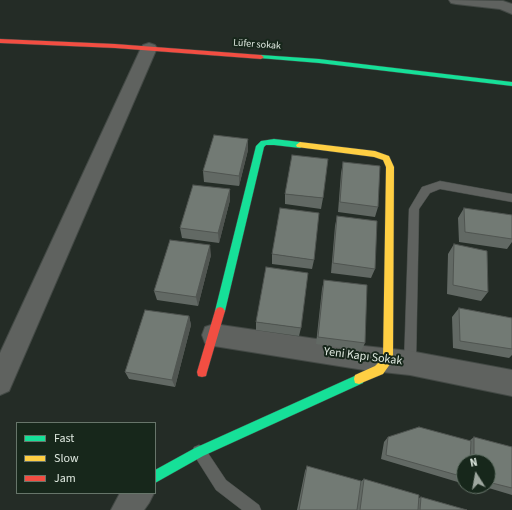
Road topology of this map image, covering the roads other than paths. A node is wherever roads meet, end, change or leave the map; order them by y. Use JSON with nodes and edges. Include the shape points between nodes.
{"nodes":[{"id":1,"x":456,"y":0,"type":"edge"},
{"id":2,"x":512,"y":10,"type":"edge"},
{"id":3,"x":0,"y":41,"type":"edge"},
{"id":4,"x":149,"y":48,"type":"junction"},
{"id":5,"x":512,"y":84,"type":"edge"},
{"id":6,"x":512,"y":198,"type":"edge"},
{"id":7,"x":214,"y":335,"type":"junction"},
{"id":8,"x":399,"y":361,"type":"junction"},
{"id":9,"x":202,"y":372,"type":"dead end"},
{"id":10,"x":0,"y":382,"type":"edge"},
{"id":11,"x":512,"y":383,"type":"edge"},
{"id":12,"x":199,"y":452,"type":"junction"},
{"id":13,"x":156,"y":476,"type":"edge"},
{"id":14,"x":139,"y":494,"type":"edge"},
{"id":15,"x":126,"y":510,"type":"edge"},
{"id":16,"x":254,"y":510,"type":"edge"}],
"edges":[{"from":1,"to":2,"type":"street","via":[[503,5]]},
{"from":3,"to":4,"type":"street","name":"Lüfer sokak"},
{"from":4,"to":5,"type":"street","name":"Lüfer sokak","via":[[319,61]]},
{"from":4,"to":10,"type":"street"},
{"from":6,"to":8,"type":"lane","via":[[440,185],[426,190],[414,209]]},
{"from":7,"to":8,"type":"street","name":"Yeni Kapı Sokak"},
{"from":7,"to":8,"type":"street","via":[[260,146],[274,142],[375,154],[386,158],[390,166]]},
{"from":7,"to":9,"type":"street"},
{"from":8,"to":11,"type":"street","name":"Yeni Kapı Sokak"},
{"from":8,"to":12,"type":"street"},
{"from":12,"to":13,"type":"street"},
{"from":12,"to":16,"type":"lane","via":[[221,484]]},
{"from":14,"to":15,"type":"street"}]}
